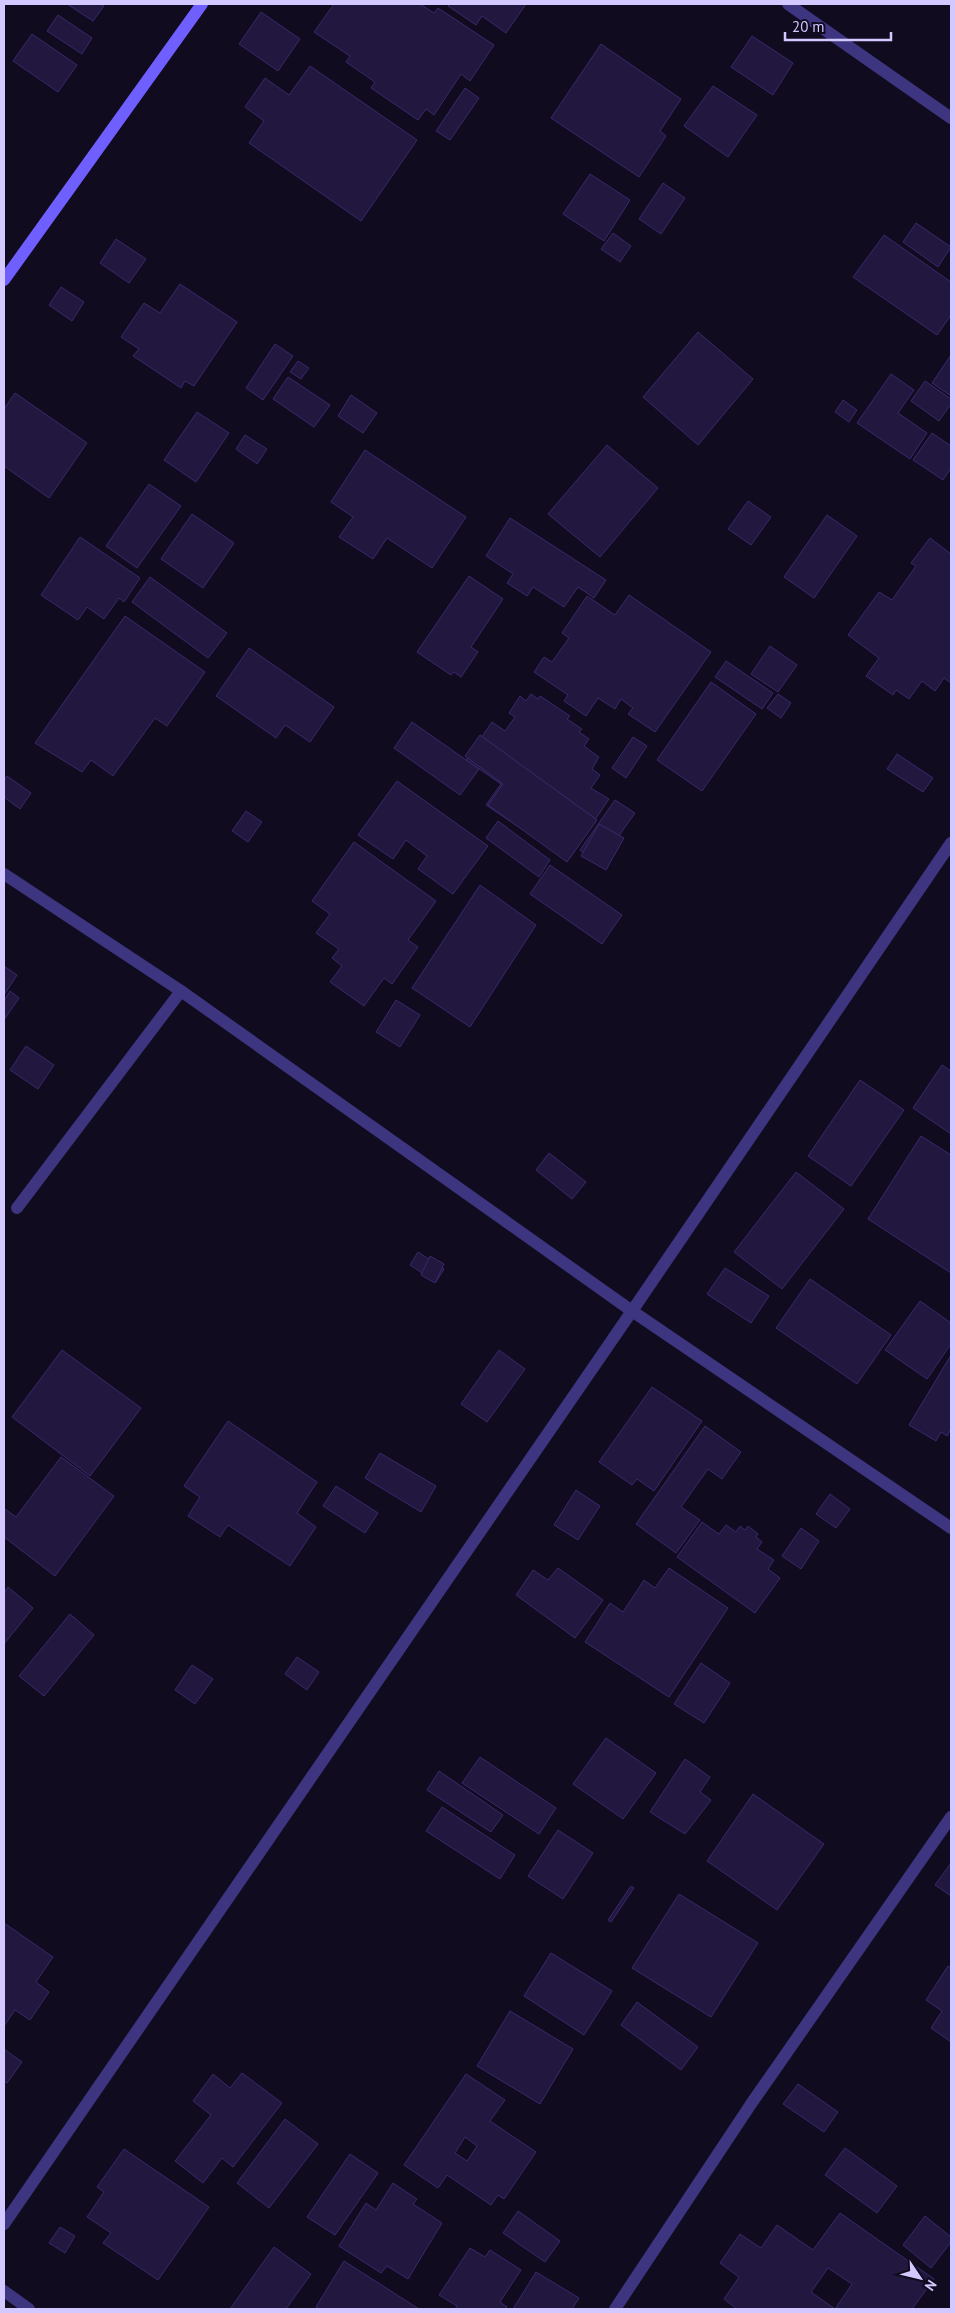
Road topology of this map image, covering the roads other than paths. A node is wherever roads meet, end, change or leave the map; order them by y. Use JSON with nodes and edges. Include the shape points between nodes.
{"nodes":[{"id":1,"x":202,"y":4,"type":"edge"},
{"id":2,"x":788,"y":4,"type":"edge"},
{"id":3,"x":951,"y":118,"type":"edge"},
{"id":4,"x":4,"y":280,"type":"edge"},
{"id":5,"x":951,"y":843,"type":"edge"},
{"id":6,"x":4,"y":874,"type":"edge"},
{"id":7,"x":181,"y":991,"type":"junction"},
{"id":8,"x":17,"y":1208,"type":"dead end"},
{"id":9,"x":632,"y":1311,"type":"junction"},
{"id":10,"x":951,"y":1528,"type":"edge"},
{"id":11,"x":951,"y":1817,"type":"edge"},
{"id":12,"x":4,"y":2224,"type":"edge"},
{"id":13,"x":4,"y":2291,"type":"edge"},
{"id":14,"x":30,"y":2309,"type":"edge"},
{"id":15,"x":615,"y":2309,"type":"edge"}],
"edges":[{"from":1,"to":4,"type":"street"},
{"from":2,"to":3,"type":"street"},
{"from":5,"to":9,"type":"street"},
{"from":6,"to":7,"type":"street"},
{"from":7,"to":8,"type":"street"},
{"from":7,"to":9,"type":"street"},
{"from":9,"to":10,"type":"street"},
{"from":9,"to":12,"type":"street"},
{"from":11,"to":15,"type":"street","via":[[751,2104]]},
{"from":13,"to":14,"type":"street"}]}
